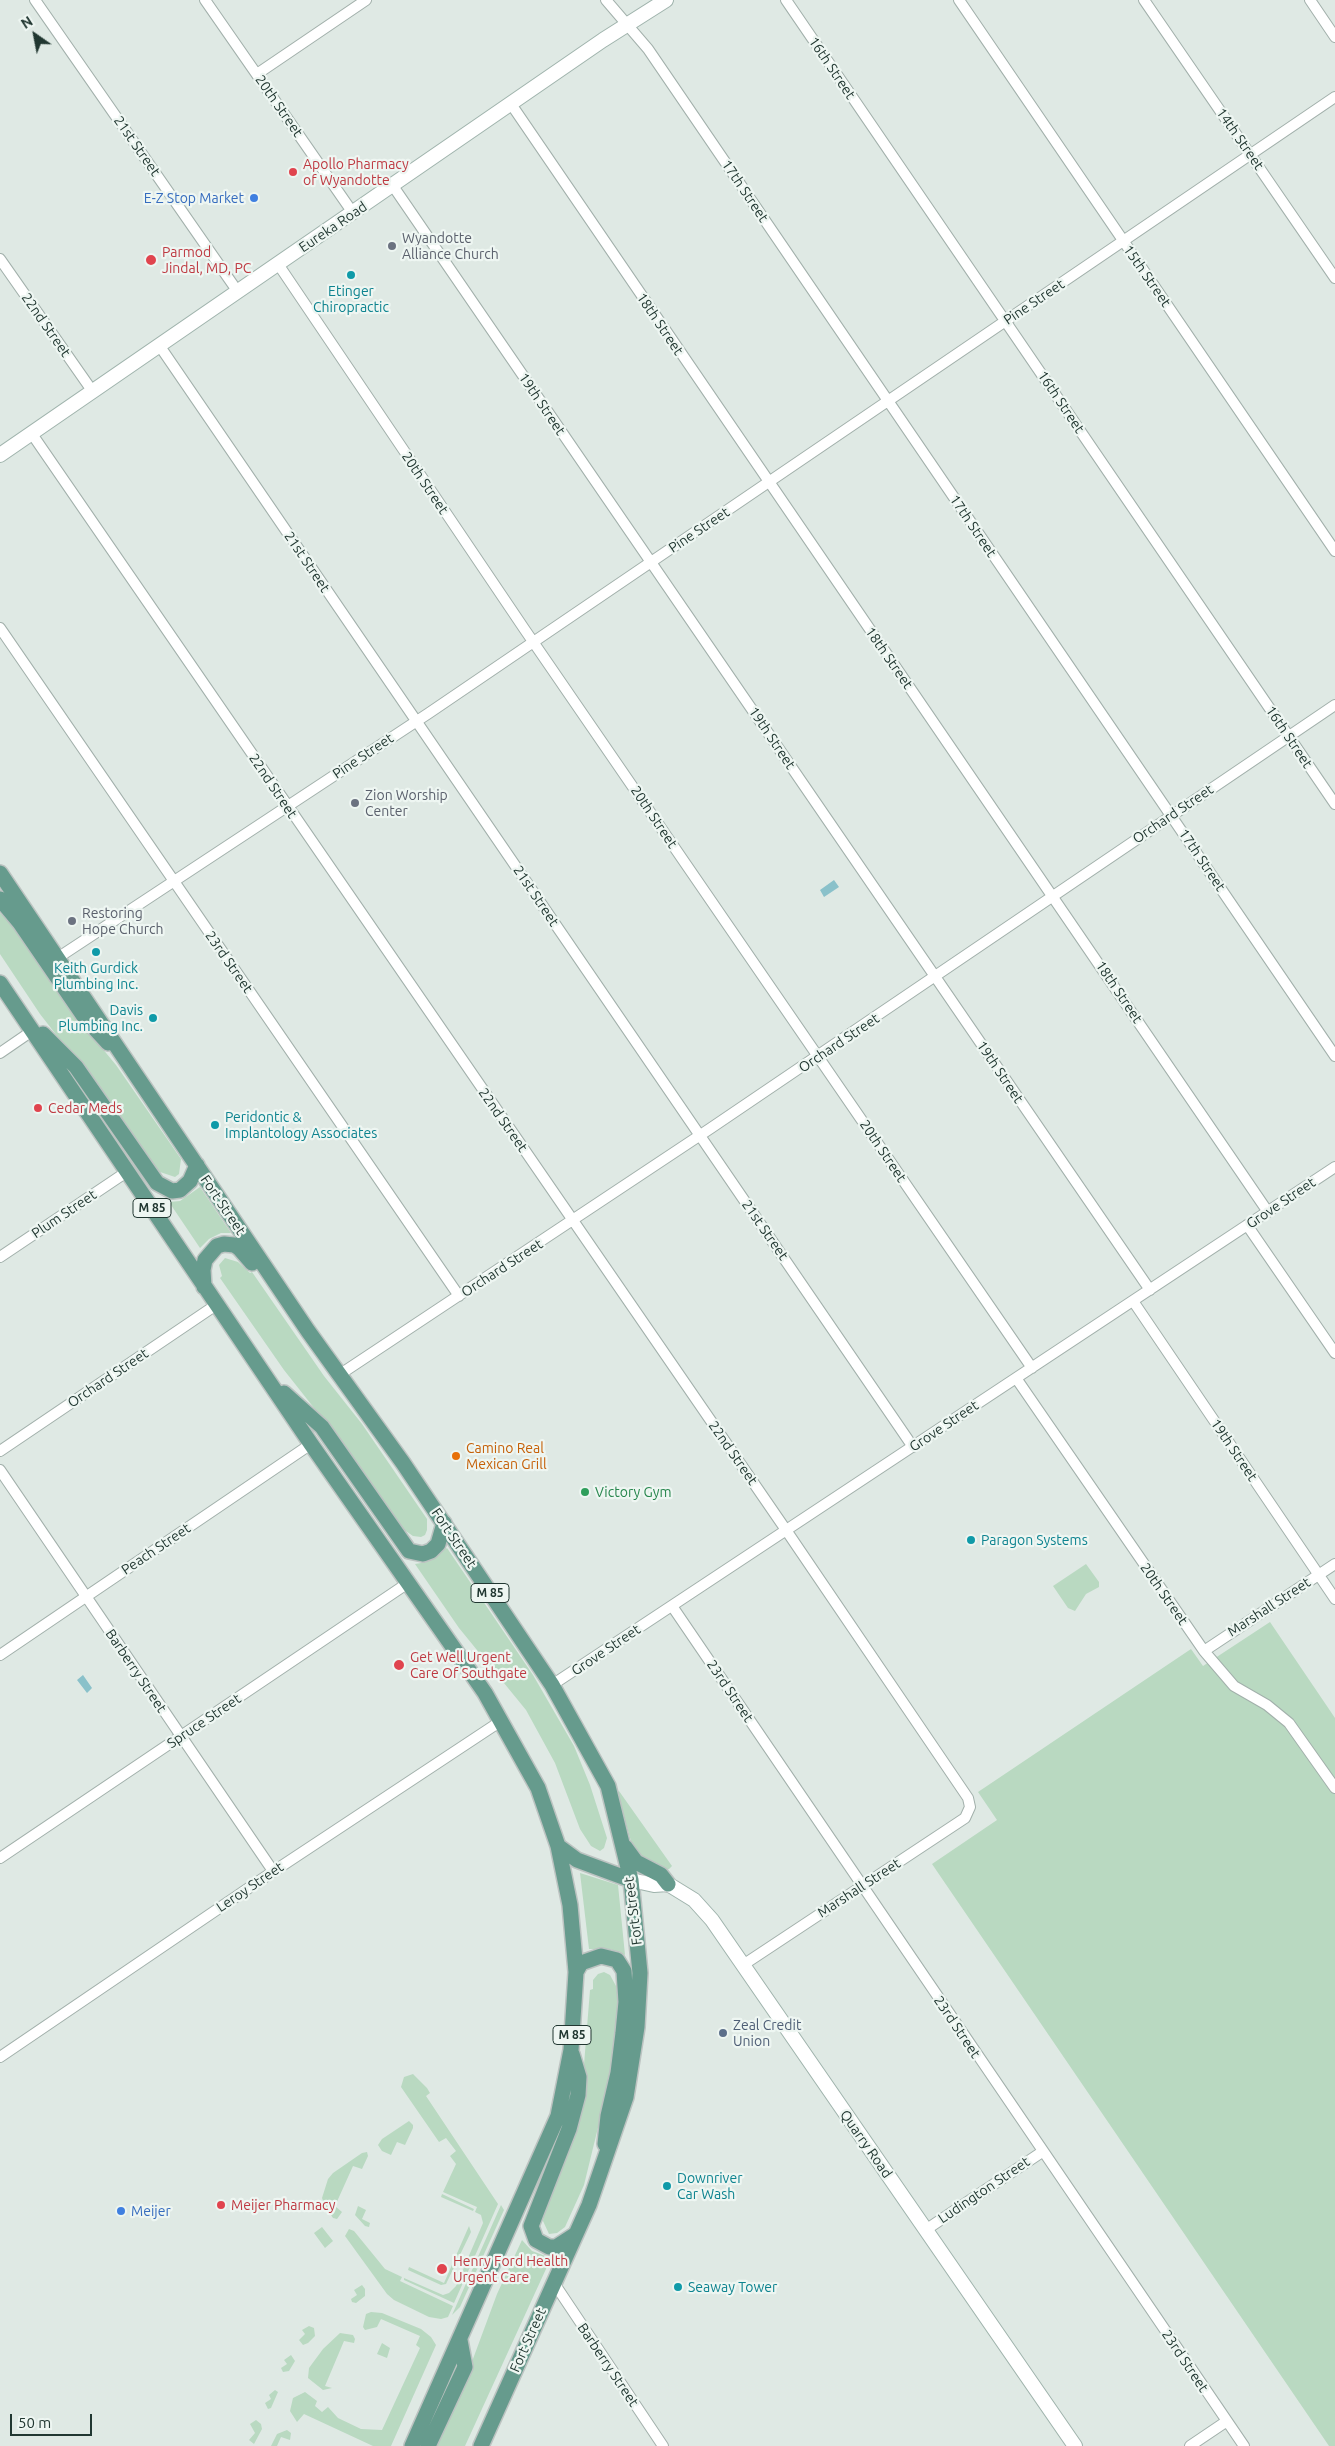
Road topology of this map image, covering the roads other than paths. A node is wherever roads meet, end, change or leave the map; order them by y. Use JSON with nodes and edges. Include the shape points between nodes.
{"nodes":[{"id":1,"x":35,"y":0,"type":"edge"},
{"id":2,"x":205,"y":0,"type":"edge"},
{"id":3,"x":366,"y":0,"type":"edge"},
{"id":4,"x":606,"y":0,"type":"edge"},
{"id":5,"x":666,"y":0,"type":"edge"},
{"id":6,"x":786,"y":0,"type":"edge"},
{"id":7,"x":959,"y":0,"type":"edge"},
{"id":8,"x":1144,"y":0,"type":"edge"},
{"id":9,"x":1310,"y":0,"type":"edge"},
{"id":10,"x":627,"y":24,"type":"junction"},
{"id":11,"x":1335,"y":37,"type":"edge"},
{"id":12,"x":257,"y":74,"type":"junction"},
{"id":13,"x":1335,"y":97,"type":"edge"},
{"id":14,"x":511,"y":104,"type":"junction"},
{"id":15,"x":1250,"y":154,"type":"junction"},
{"id":16,"x":393,"y":186,"type":"junction"},
{"id":17,"x":353,"y":213,"type":"junction"},
{"id":18,"x":1123,"y":241,"type":"junction"},
{"id":19,"x":0,"y":259,"type":"edge"},
{"id":20,"x":278,"y":264,"type":"junction"},
{"id":21,"x":1335,"y":278,"type":"edge"},
{"id":22,"x":238,"y":292,"type":"junction"},
{"id":23,"x":1005,"y":321,"type":"junction"},
{"id":24,"x":159,"y":345,"type":"junction"},
{"id":25,"x":93,"y":392,"type":"junction"},
{"id":26,"x":887,"y":400,"type":"junction"},
{"id":27,"x":32,"y":434,"type":"junction"},
{"id":28,"x":0,"y":455,"type":"edge"},
{"id":29,"x":769,"y":483,"type":"junction"},
{"id":30,"x":1335,"y":551,"type":"edge"},
{"id":31,"x":652,"y":562,"type":"junction"},
{"id":32,"x":0,"y":628,"type":"edge"},
{"id":33,"x":534,"y":642,"type":"junction"},
{"id":34,"x":1335,"y":705,"type":"edge"},
{"id":35,"x":416,"y":721,"type":"junction"},
{"id":36,"x":1289,"y":737,"type":"junction"},
{"id":37,"x":1335,"y":804,"type":"edge"},
{"id":38,"x":287,"y":807,"type":"junction"},
{"id":39,"x":1171,"y":814,"type":"junction"},
{"id":40,"x":0,"y":873,"type":"edge"},
{"id":41,"x":174,"y":882,"type":"junction"},
{"id":42,"x":1054,"y":896,"type":"junction"},
{"id":43,"x":0,"y":900,"type":"edge"},
{"id":44,"x":58,"y":957,"type":"junction"},
{"id":45,"x":936,"y":977,"type":"junction"},
{"id":46,"x":0,"y":983,"type":"edge"},
{"id":47,"x":17,"y":1008,"type":"junction"},
{"id":48,"x":32,"y":1031,"type":"junction"},
{"id":49,"x":0,"y":1053,"type":"edge"},
{"id":50,"x":1335,"y":1056,"type":"edge"},
{"id":51,"x":125,"y":1057,"type":"junction"},
{"id":52,"x":818,"y":1057,"type":"junction"},
{"id":53,"x":700,"y":1136,"type":"junction"},
{"id":54,"x":197,"y":1165,"type":"junction"},
{"id":55,"x":1335,"y":1167,"type":"edge"},
{"id":56,"x":128,"y":1171,"type":"junction"},
{"id":57,"x":1268,"y":1212,"type":"junction"},
{"id":58,"x":572,"y":1221,"type":"junction"},
{"id":59,"x":1247,"y":1226,"type":"junction"},
{"id":60,"x":0,"y":1257,"type":"edge"},
{"id":61,"x":204,"y":1287,"type":"junction"},
{"id":62,"x":1150,"y":1290,"type":"junction"},
{"id":63,"x":459,"y":1296,"type":"junction"},
{"id":64,"x":1133,"y":1301,"type":"junction"},
{"id":65,"x":216,"y":1305,"type":"junction"},
{"id":66,"x":1335,"y":1353,"type":"edge"},
{"id":67,"x":1032,"y":1368,"type":"junction"},
{"id":68,"x":339,"y":1375,"type":"junction"},
{"id":69,"x":266,"y":1377,"type":"junction"},
{"id":70,"x":1016,"y":1378,"type":"junction"},
{"id":71,"x":370,"y":1416,"type":"junction"},
{"id":72,"x":311,"y":1444,"type":"junction"},
{"id":73,"x":913,"y":1447,"type":"junction"},
{"id":74,"x":0,"y":1451,"type":"edge"},
{"id":75,"x":0,"y":1470,"type":"edge"},
{"id":76,"x":444,"y":1523,"type":"junction"},
{"id":77,"x":786,"y":1530,"type":"junction"},
{"id":78,"x":1335,"y":1564,"type":"edge"},
{"id":79,"x":1318,"y":1575,"type":"junction"},
{"id":80,"x":408,"y":1583,"type":"junction"},
{"id":81,"x":85,"y":1597,"type":"junction"},
{"id":82,"x":1335,"y":1599,"type":"edge"},
{"id":83,"x":672,"y":1606,"type":"junction"},
{"id":84,"x":1204,"y":1651,"type":"junction"},
{"id":85,"x":0,"y":1655,"type":"edge"},
{"id":86,"x":552,"y":1685,"type":"junction"},
{"id":87,"x":501,"y":1721,"type":"junction"},
{"id":88,"x":180,"y":1736,"type":"junction"},
{"id":89,"x":1335,"y":1788,"type":"edge"},
{"id":90,"x":970,"y":1807,"type":"joint"},
{"id":91,"x":621,"y":1842,"type":"junction"},
{"id":92,"x":558,"y":1846,"type":"junction"},
{"id":93,"x":0,"y":1858,"type":"edge"},
{"id":94,"x":273,"y":1871,"type":"junction"},
{"id":95,"x":630,"y":1880,"type":"junction"},
{"id":96,"x":668,"y":1884,"type":"junction"},
{"id":97,"x":861,"y":1886,"type":"junction"},
{"id":98,"x":743,"y":1965,"type":"junction"},
{"id":99,"x":576,"y":1972,"type":"junction"},
{"id":100,"x":571,"y":2050,"type":"junction"},
{"id":101,"x":0,"y":2057,"type":"edge"},
{"id":102,"x":1042,"y":2152,"type":"junction"},
{"id":103,"x":603,"y":2165,"type":"junction"},
{"id":104,"x":927,"y":2229,"type":"junction"},
{"id":105,"x":576,"y":2234,"type":"junction"},
{"id":106,"x":554,"y":2283,"type":"junction"},
{"id":107,"x":460,"y":2340,"type":"junction"},
{"id":108,"x":1226,"y":2421,"type":"junction"},
{"id":109,"x":412,"y":2446,"type":"edge"},
{"id":110,"x":428,"y":2446,"type":"edge"},
{"id":111,"x":481,"y":2446,"type":"edge"},
{"id":112,"x":663,"y":2446,"type":"edge"},
{"id":113,"x":1075,"y":2446,"type":"edge"},
{"id":114,"x":1190,"y":2446,"type":"edge"},
{"id":115,"x":1244,"y":2446,"type":"edge"}],
"edges":[{"from":1,"to":22,"type":"street","name":"21st Street"},
{"from":2,"to":12,"type":"street","name":"20th Street"},
{"from":3,"to":12,"type":"street"},
{"from":4,"to":10,"type":"street","name":"17th Street"},
{"from":5,"to":10,"type":"main road","name":"Eureka Road"},
{"from":6,"to":23,"type":"street","name":"16th Street"},
{"from":7,"to":18,"type":"street","name":"15th Street"},
{"from":8,"to":15,"type":"street","name":"14th Street"},
{"from":9,"to":11,"type":"street"},
{"from":10,"to":14,"type":"main road","name":"Eureka Road"},
{"from":10,"to":26,"type":"street","name":"17th Street","via":[[648,49]]},
{"from":12,"to":17,"type":"street","name":"20th Street"},
{"from":13,"to":15,"type":"street","name":"Pine Street"},
{"from":14,"to":16,"type":"main road","name":"Eureka Road"},
{"from":14,"to":29,"type":"street","name":"18th Street"},
{"from":15,"to":18,"type":"street","name":"Pine Street"},
{"from":15,"to":21,"type":"street","name":"14th Street"},
{"from":16,"to":17,"type":"main road","name":"Eureka Road"},
{"from":16,"to":31,"type":"street","name":"19th Street"},
{"from":17,"to":20,"type":"main road","name":"Eureka Road"},
{"from":18,"to":23,"type":"street","name":"Pine Street"},
{"from":18,"to":30,"type":"street","name":"15th Street"},
{"from":19,"to":25,"type":"street","name":"22nd Street"},
{"from":20,"to":22,"type":"main road","name":"Eureka Road"},
{"from":20,"to":33,"type":"street","name":"20th Street"},
{"from":22,"to":24,"type":"main road","name":"Eureka Road"},
{"from":23,"to":26,"type":"street","name":"Pine Street"},
{"from":23,"to":36,"type":"street","name":"16th Street"},
{"from":24,"to":25,"type":"main road","name":"Eureka Road"},
{"from":24,"to":35,"type":"street","name":"21st Street"},
{"from":25,"to":27,"type":"main road","name":"Eureka Road"},
{"from":26,"to":29,"type":"street","name":"Pine Street"},
{"from":26,"to":39,"type":"street","name":"17th Street"},
{"from":27,"to":28,"type":"main road","name":"Eureka Road"},
{"from":27,"to":38,"type":"street","name":"22nd Street"},
{"from":29,"to":31,"type":"street","name":"Pine Street"},
{"from":29,"to":42,"type":"street","name":"18th Street"},
{"from":31,"to":33,"type":"street","name":"Pine Street"},
{"from":31,"to":45,"type":"street","name":"19th Street"},
{"from":32,"to":41,"type":"street","name":"23rd Street"},
{"from":33,"to":35,"type":"street","name":"Pine Street"},
{"from":33,"to":52,"type":"street","name":"20th Street"},
{"from":34,"to":36,"type":"street","name":"Orchard Street"},
{"from":35,"to":38,"type":"street","name":"Pine Street"},
{"from":35,"to":53,"type":"street","name":"21st Street"},
{"from":36,"to":37,"type":"street","name":"16th Street"},
{"from":36,"to":39,"type":"street","name":"Orchard Street"},
{"from":38,"to":41,"type":"street","name":"Pine Street"},
{"from":38,"to":58,"type":"street","name":"22nd Street"},
{"from":39,"to":42,"type":"street","name":"Orchard Street"},
{"from":39,"to":50,"type":"street","name":"17th Street"},
{"from":40,"to":44,"type":"main road","name":"Fort Street","number":"M 85"},
{"from":41,"to":44,"type":"street","name":"Pine Street"},
{"from":41,"to":63,"type":"street","name":"23rd Street"},
{"from":42,"to":45,"type":"street","name":"Orchard Street"},
{"from":42,"to":57,"type":"street","name":"18th Street"},
{"from":43,"to":51,"type":"main road","via":[[20,923],[85,1018],[104,1041]]},
{"from":44,"to":51,"type":"main road","name":"Fort Street","number":"M 85"},
{"from":45,"to":52,"type":"street","name":"Orchard Street"},
{"from":45,"to":62,"type":"street","name":"19th Street"},
{"from":46,"to":47,"type":"main road","number":"M 85"},
{"from":47,"to":48,"type":"main road","number":"M 85"},
{"from":47,"to":54,"type":"main road","via":[[76,1067],[157,1183],[172,1191],[180,1190],[190,1182]]},
{"from":48,"to":49,"type":"street"},
{"from":48,"to":56,"type":"main road","number":"M 85"},
{"from":51,"to":54,"type":"main road","name":"Fort Street","number":"M 85"},
{"from":52,"to":53,"type":"street","name":"Orchard Street"},
{"from":52,"to":67,"type":"street","name":"20th Street"},
{"from":53,"to":58,"type":"street","name":"Orchard Street"},
{"from":53,"to":73,"type":"street","name":"21st Street"},
{"from":54,"to":68,"type":"main road","name":"Fort Street","number":"M 85"},
{"from":55,"to":57,"type":"street","name":"Grove Street"},
{"from":56,"to":60,"type":"street","name":"Plum Street"},
{"from":56,"to":61,"type":"main road","number":"M 85"},
{"from":57,"to":59,"type":"street","name":"Grove Street"},
{"from":58,"to":63,"type":"street","name":"Orchard Street"},
{"from":58,"to":77,"type":"street","name":"22nd Street"},
{"from":59,"to":62,"type":"street","name":"Grove Street"},
{"from":59,"to":66,"type":"street"},
{"from":61,"to":65,"type":"main road","number":"M 85"},
{"from":61,"to":71,"type":"main road","via":[[203,1270],[211,1250],[224,1244],[239,1248],[337,1386],[357,1408]]},
{"from":62,"to":64,"type":"street","name":"Grove Street"},
{"from":63,"to":68,"type":"street","name":"Orchard Street"},
{"from":64,"to":67,"type":"street","name":"Grove Street"},
{"from":64,"to":79,"type":"street","name":"19th Street"},
{"from":65,"to":69,"type":"main road","number":"M 85"},
{"from":65,"to":74,"type":"street","name":"Orchard Street"},
{"from":67,"to":70,"type":"street","name":"Grove Street"},
{"from":68,"to":71,"type":"main road","name":"Fort Street","number":"M 85"},
{"from":69,"to":72,"type":"main road","number":"M 85"},
{"from":69,"to":76,"type":"main road","via":[[322,1427],[409,1551],[423,1554],[431,1551],[438,1544]]},
{"from":70,"to":73,"type":"street","name":"Grove Street"},
{"from":70,"to":84,"type":"street","name":"20th Street"},
{"from":71,"to":76,"type":"main road","name":"Fort Street","number":"M 85"},
{"from":72,"to":80,"type":"main road","number":"M 85"},
{"from":72,"to":81,"type":"street","name":"Peach Street"},
{"from":73,"to":77,"type":"street","name":"Grove Street"},
{"from":75,"to":81,"type":"street","name":"Barberry Street"},
{"from":76,"to":86,"type":"main road","name":"Fort Street","number":"M 85"},
{"from":77,"to":83,"type":"street","name":"Grove Street"},
{"from":77,"to":90,"type":"street","name":"22nd Street","via":[[968,1798]]},
{"from":78,"to":79,"type":"street","name":"Marshall Street"},
{"from":79,"to":82,"type":"street","name":"19th Street"},
{"from":79,"to":84,"type":"street","name":"Marshall Street"},
{"from":80,"to":87,"type":"main road","number":"M 85"},
{"from":80,"to":88,"type":"street","name":"Spruce Street"},
{"from":81,"to":85,"type":"street","name":"Peach Street"},
{"from":81,"to":88,"type":"street","name":"Barberry Street"},
{"from":83,"to":86,"type":"street","name":"Grove Street"},
{"from":83,"to":97,"type":"street","name":"23rd Street"},
{"from":84,"to":89,"type":"street","name":"20th Street","via":[[1234,1686],[1267,1705],[1289,1723]]},
{"from":86,"to":91,"type":"main road","name":"Fort Street","number":"M 85","via":[[608,1786]]},
{"from":87,"to":92,"type":"main road","number":"M 85","via":[[538,1788]]},
{"from":87,"to":94,"type":"street","name":"Leroy Street"},
{"from":88,"to":93,"type":"street","name":"Spruce Street"},
{"from":88,"to":94,"type":"street","name":"Barberry Street"},
{"from":90,"to":97,"type":"street","name":"Marshall Street","via":[[965,1818]]},
{"from":91,"to":95,"type":"main road","name":"Fort Street","number":"M 85"},
{"from":91,"to":96,"type":"main road","via":[[636,1862],[661,1876]]},
{"from":92,"to":95,"type":"main road","via":[[577,1860]]},
{"from":92,"to":99,"type":"main road","number":"M 85","via":[[570,1904]]},
{"from":94,"to":101,"type":"street","name":"Leroy Street"},
{"from":95,"to":96,"type":"main road","name":"Quarry Road"},
{"from":95,"to":103,"type":"main road","name":"Fort Street","number":"M 85","via":[[640,1973],[636,2027],[626,2097]]},
{"from":96,"to":98,"type":"main road","name":"Quarry Road","via":[[694,1900]]},
{"from":97,"to":98,"type":"street","name":"Marshall Street"},
{"from":97,"to":102,"type":"street","name":"23rd Street"},
{"from":98,"to":104,"type":"main road","name":"Quarry Road"},
{"from":99,"to":100,"type":"main road","number":"M 85"},
{"from":99,"to":103,"type":"main road","via":[[581,1963],[609,1957],[621,1965],[625,1980],[623,2033]]},
{"from":100,"to":105,"type":"main road","via":[[579,2078],[578,2095],[532,2226],[536,2240],[549,2247],[556,2247]]},
{"from":100,"to":107,"type":"main road","number":"M 85","via":[[558,2116]]},
{"from":102,"to":104,"type":"street","name":"Ludington Street"},
{"from":102,"to":108,"type":"street","name":"23rd Street"},
{"from":103,"to":105,"type":"main road","name":"Fort Street","number":"M 85"},
{"from":104,"to":113,"type":"main road","name":"Quarry Road"},
{"from":105,"to":106,"type":"main road","name":"Fort Street","number":"M 85"},
{"from":106,"to":111,"type":"main road","name":"Fort Street","number":"M 85"},
{"from":106,"to":112,"type":"street","name":"Barberry Street"},
{"from":107,"to":109,"type":"main road","number":"M 85"},
{"from":107,"to":110,"type":"main road","via":[[465,2367]]},
{"from":108,"to":114,"type":"street"},
{"from":108,"to":115,"type":"street","name":"23rd Street"}]}
